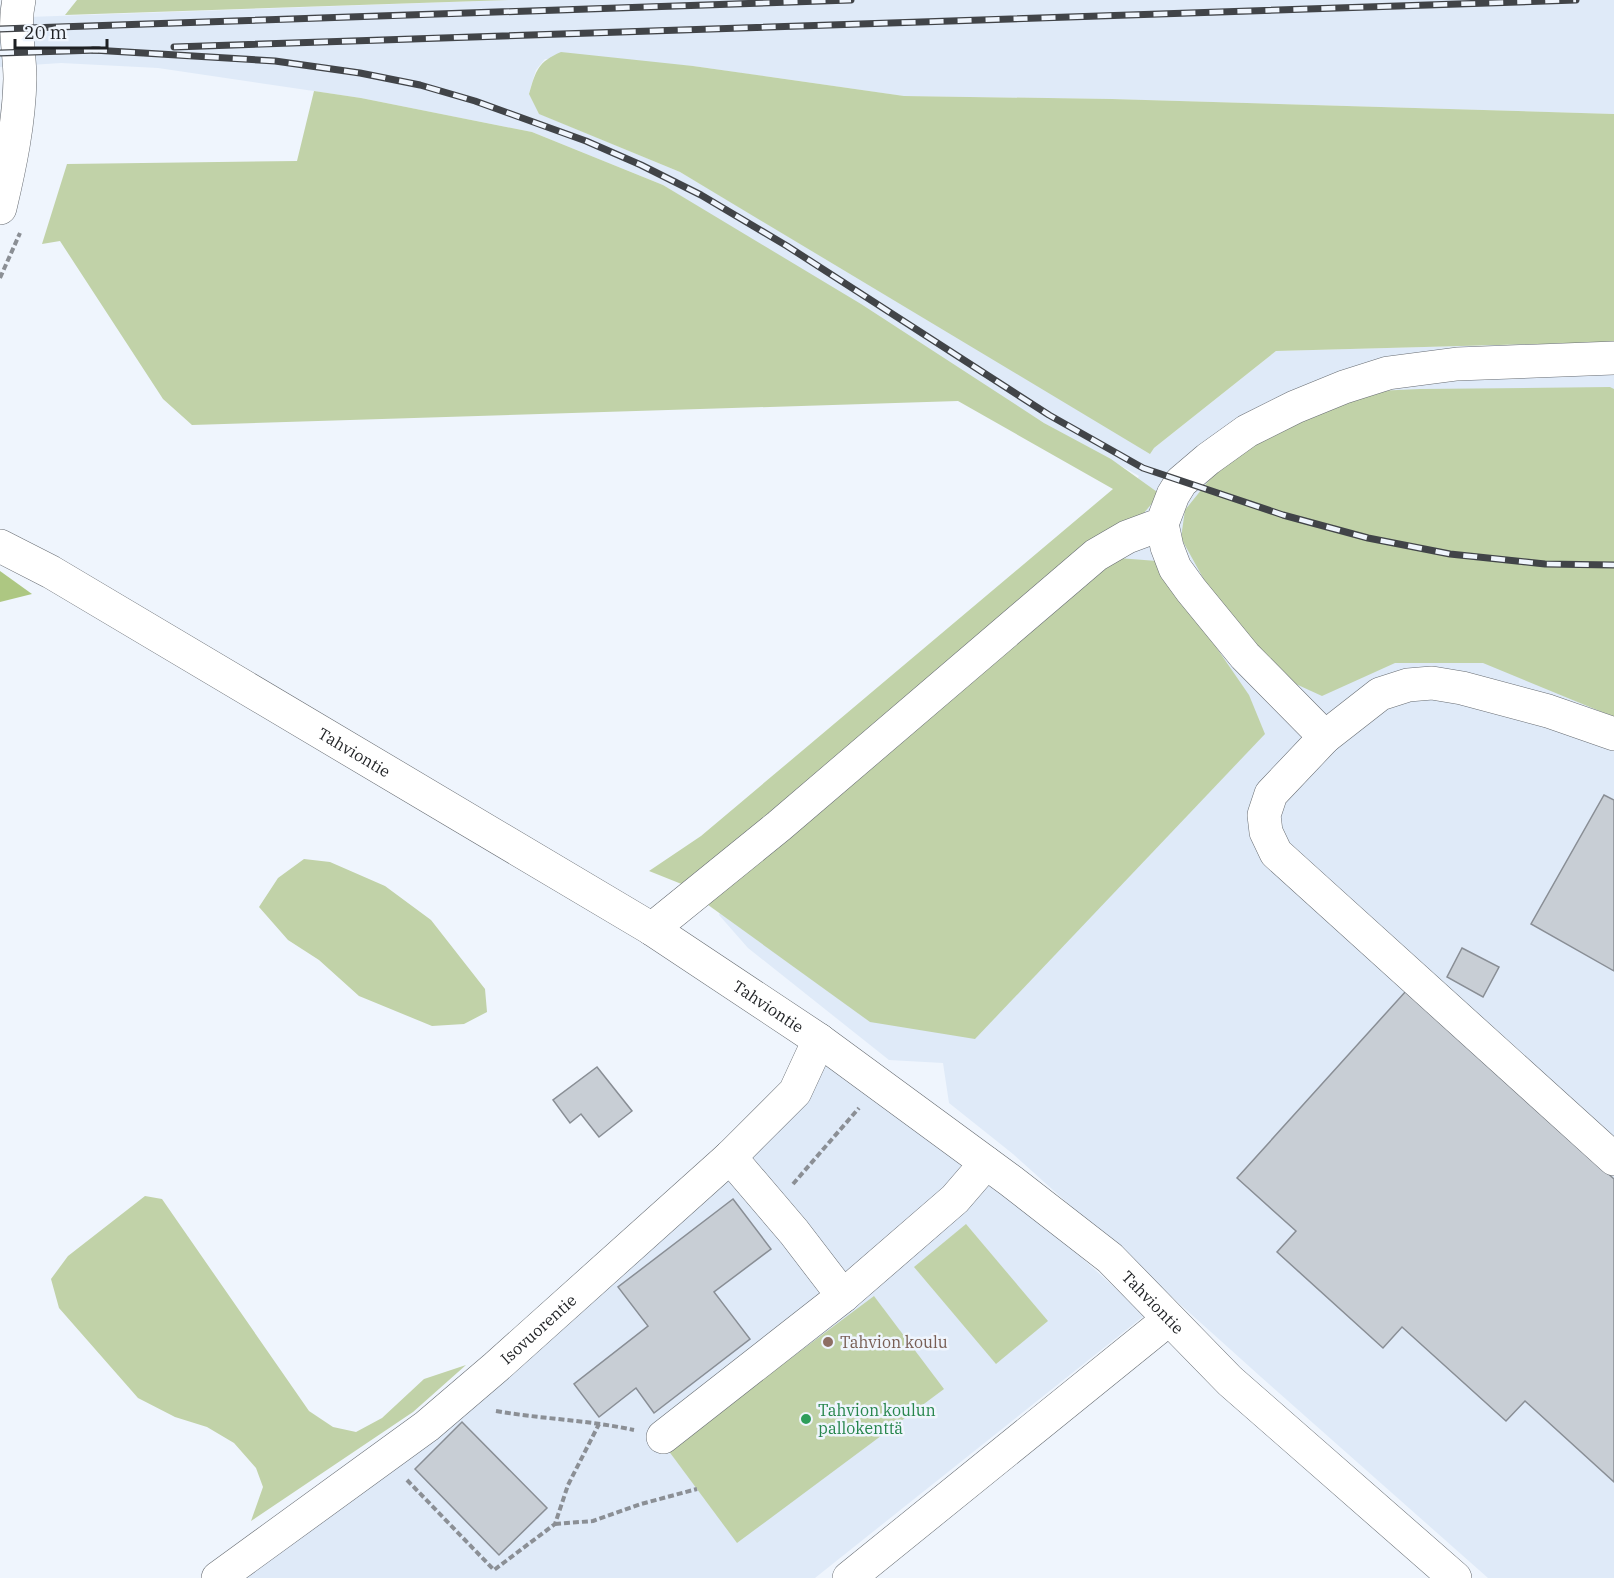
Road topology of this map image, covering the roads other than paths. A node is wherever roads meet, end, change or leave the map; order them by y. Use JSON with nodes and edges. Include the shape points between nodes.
{"nodes":[{"id":1,"x":19,"y":0,"type":"edge"},
{"id":2,"x":0,"y":208,"type":"edge"},
{"id":3,"x":1614,"y":358,"type":"edge"},
{"id":4,"x":1162,"y":524,"type":"junction"},
{"id":5,"x":0,"y":546,"type":"edge"},
{"id":6,"x":1614,"y":734,"type":"edge"},
{"id":7,"x":1325,"y":737,"type":"junction"},
{"id":8,"x":652,"y":929,"type":"junction"},
{"id":9,"x":819,"y":1040,"type":"junction"},
{"id":10,"x":730,"y":1157,"type":"junction"},
{"id":11,"x":1614,"y":1159,"type":"edge"},
{"id":12,"x":986,"y":1163,"type":"junction"},
{"id":13,"x":843,"y":1296,"type":"junction"},
{"id":14,"x":1169,"y":1319,"type":"junction"},
{"id":15,"x":663,"y":1437,"type":"road end"},
{"id":16,"x":218,"y":1578,"type":"edge"},
{"id":17,"x":849,"y":1578,"type":"edge"},
{"id":18,"x":1455,"y":1578,"type":"edge"}],
"edges":[{"from":1,"to":2,"type":"street","via":[[16,135]]},
{"from":3,"to":4,"type":"street","via":[[1457,364],[1388,373],[1344,387],[1247,431],[1208,459],[1181,482]]},
{"from":4,"to":7,"type":"street","via":[[1175,568],[1191,590],[1245,656]]},
{"from":4,"to":8,"type":"street","via":[[1127,537],[1096,555],[771,833]]},
{"from":5,"to":8,"type":"street","name":"Tahviontie","via":[[51,572]]},
{"from":6,"to":7,"type":"street","via":[[1548,711],[1432,683],[1408,685],[1380,694]]},
{"from":7,"to":11,"type":"street","via":[[1271,794],[1264,814],[1266,832],[1276,853]]},
{"from":8,"to":9,"type":"street","name":"Tahviontie"},
{"from":9,"to":10,"type":"street","name":"Isovuorentie","via":[[795,1092]]},
{"from":9,"to":12,"type":"street","name":"Tahviontie"},
{"from":10,"to":13,"type":"street"},
{"from":10,"to":16,"type":"street","name":"Isovuorentie","via":[[449,1407]]},
{"from":12,"to":13,"type":"street","via":[[955,1199]]},
{"from":12,"to":14,"type":"street","name":"Tahviontie","via":[[1110,1258]]},
{"from":13,"to":15,"type":"street"},
{"from":14,"to":17,"type":"street"},
{"from":14,"to":18,"type":"street","name":"Tahviontie","via":[[1230,1381]]}]}
